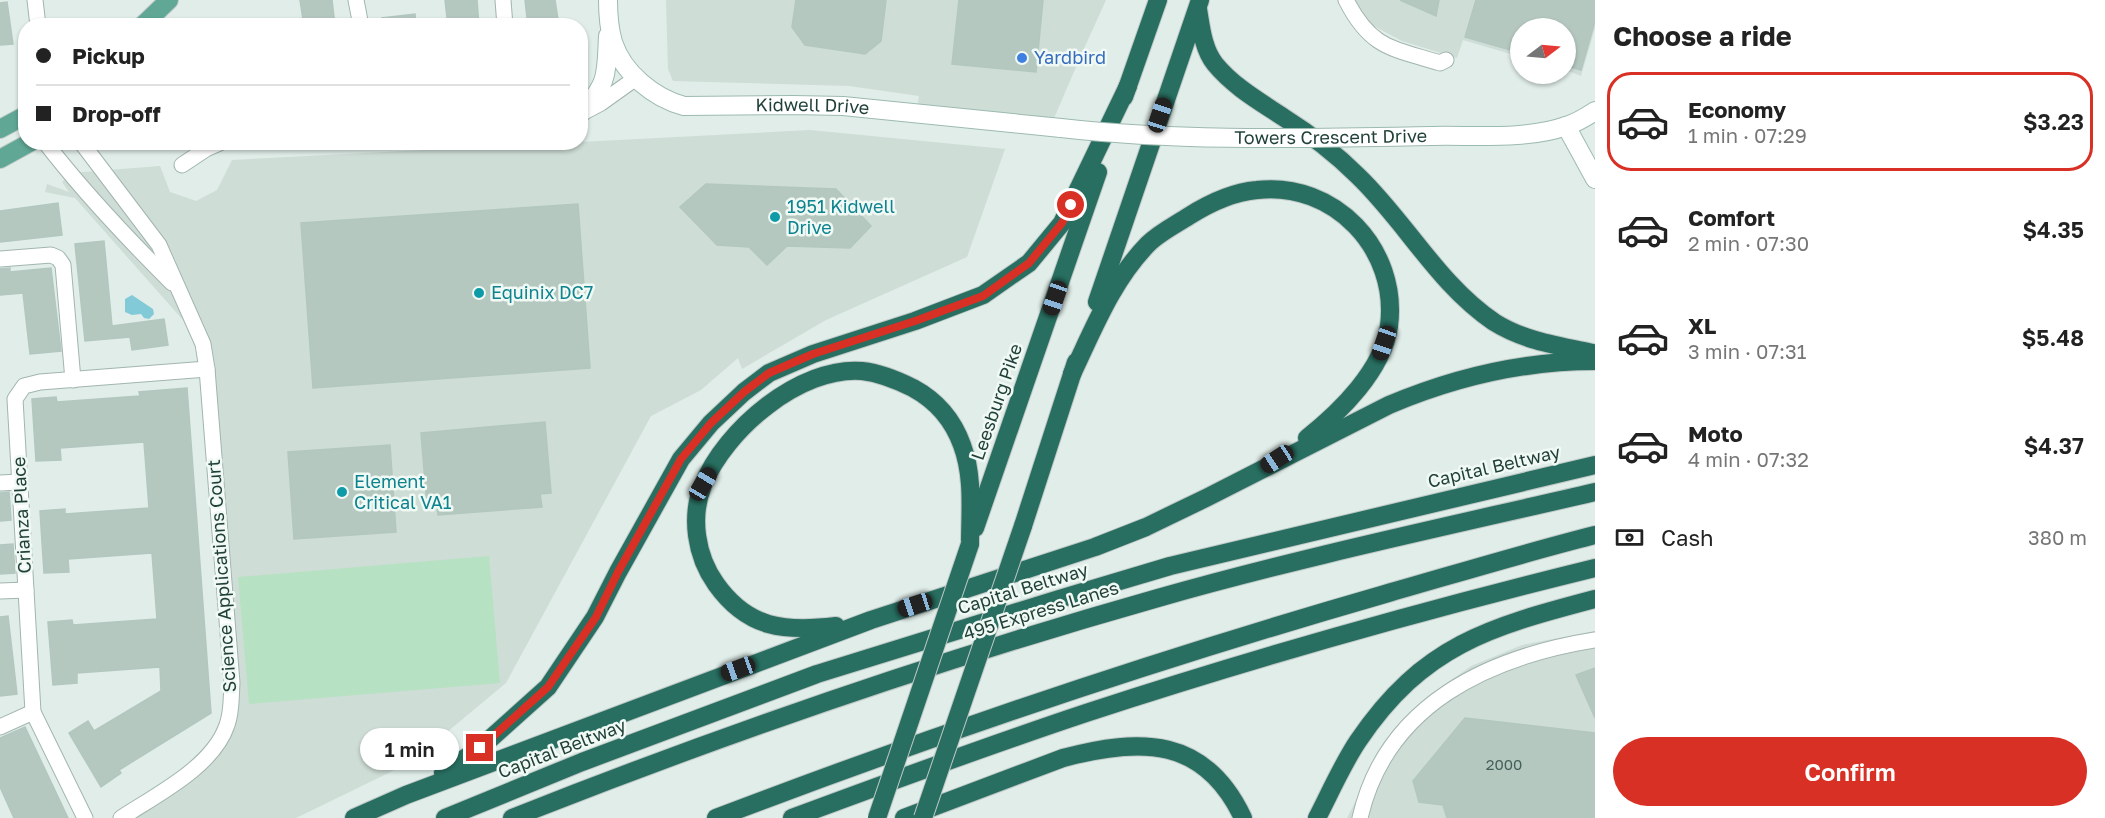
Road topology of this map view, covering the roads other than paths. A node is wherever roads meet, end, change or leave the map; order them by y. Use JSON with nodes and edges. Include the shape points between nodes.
{"nodes":[{"id":1,"x":35,"y":0,"type":"edge"},
{"id":2,"x":169,"y":0,"type":"edge"},
{"id":3,"x":357,"y":0,"type":"edge"},
{"id":4,"x":503,"y":0,"type":"edge"},
{"id":5,"x":608,"y":0,"type":"edge"},
{"id":6,"x":1158,"y":0,"type":"edge"},
{"id":7,"x":1346,"y":0,"type":"edge"},
{"id":8,"x":1198,"y":4,"type":"edge"},
{"id":9,"x":37,"y":18,"type":"edge"},
{"id":10,"x":150,"y":18,"type":"edge"},
{"id":11,"x":360,"y":18,"type":"edge"},
{"id":12,"x":504,"y":18,"type":"edge"},
{"id":13,"x":609,"y":22,"type":"junction"},
{"id":14,"x":1446,"y":60,"type":"dead end"},
{"id":15,"x":636,"y":78,"type":"junction"},
{"id":16,"x":1128,"y":86,"type":"junction"},
{"id":17,"x":588,"y":105,"type":"edge"},
{"id":18,"x":588,"y":110,"type":"edge"},
{"id":19,"x":1595,"y":111,"type":"edge"},
{"id":20,"x":18,"y":119,"type":"edge"},
{"id":21,"x":1566,"y":126,"type":"junction"},
{"id":22,"x":1061,"y":128,"type":"joint"},
{"id":23,"x":0,"y":129,"type":"edge"},
{"id":24,"x":18,"y":149,"type":"edge"},
{"id":25,"x":51,"y":150,"type":"edge"},
{"id":26,"x":87,"y":150,"type":"edge"},
{"id":27,"x":204,"y":150,"type":"edge"},
{"id":28,"x":0,"y":159,"type":"edge"},
{"id":29,"x":182,"y":165,"type":"dead end"},
{"id":30,"x":1595,"y":179,"type":"edge"},
{"id":31,"x":0,"y":259,"type":"edge"},
{"id":32,"x":178,"y":289,"type":"junction"},
{"id":33,"x":1595,"y":353,"type":"edge"},
{"id":34,"x":1595,"y":361,"type":"edge"},
{"id":35,"x":207,"y":369,"type":"junction"},
{"id":36,"x":1072,"y":374,"type":"junction"},
{"id":37,"x":73,"y":380,"type":"junction"},
{"id":38,"x":1595,"y":465,"type":"edge"},
{"id":39,"x":1260,"y":470,"type":"junction"},
{"id":40,"x":20,"y":482,"type":"junction"},
{"id":41,"x":0,"y":483,"type":"edge"},
{"id":42,"x":1595,"y":492,"type":"edge"},
{"id":43,"x":1595,"y":536,"type":"edge"},
{"id":44,"x":970,"y":544,"type":"junction"},
{"id":45,"x":1595,"y":568,"type":"edge"},
{"id":46,"x":26,"y":590,"type":"junction"},
{"id":47,"x":0,"y":591,"type":"edge"},
{"id":48,"x":1595,"y":599,"type":"edge"},
{"id":49,"x":870,"y":620,"type":"junction"},
{"id":50,"x":1595,"y":640,"type":"edge"},
{"id":51,"x":33,"y":712,"type":"junction"},
{"id":52,"x":0,"y":727,"type":"edge"},
{"id":53,"x":406,"y":795,"type":"junction"},
{"id":54,"x":85,"y":818,"type":"edge"},
{"id":55,"x":121,"y":818,"type":"edge"},
{"id":56,"x":354,"y":818,"type":"edge"},
{"id":57,"x":445,"y":818,"type":"edge"},
{"id":58,"x":512,"y":818,"type":"edge"},
{"id":59,"x":716,"y":818,"type":"edge"},
{"id":60,"x":792,"y":818,"type":"edge"},
{"id":61,"x":877,"y":818,"type":"edge"},
{"id":62,"x":904,"y":818,"type":"edge"},
{"id":63,"x":923,"y":818,"type":"edge"},
{"id":64,"x":1243,"y":818,"type":"edge"},
{"id":65,"x":1317,"y":818,"type":"edge"},
{"id":66,"x":1360,"y":818,"type":"edge"}],
"edges":[{"from":1,"to":9,"type":"street"},
{"from":2,"to":10,"type":"main road"},
{"from":3,"to":11,"type":"street"},
{"from":4,"to":12,"type":"street"},
{"from":5,"to":13,"type":"street"},
{"from":6,"to":16,"type":"highway","name":"Leesburg Pike"},
{"from":7,"to":14,"type":"street","via":[[1362,27],[1376,40],[1440,63]]},
{"from":8,"to":33,"type":"highway","via":[[1204,42],[1214,63],[1232,82],[1308,134],[1359,176],[1477,309],[1513,332]]},
{"from":8,"to":36,"type":"highway"},
{"from":13,"to":15,"type":"street","name":"Kidwell Drive","via":[[614,44]]},
{"from":13,"to":17,"type":"street","via":[[605,79]]},
{"from":15,"to":18,"type":"street"},
{"from":15,"to":22,"type":"street","name":"Kidwell Drive","via":[[668,101],[684,106],[843,106]]},
{"from":16,"to":44,"type":"highway","name":"Leesburg Pike"},
{"from":16,"to":53,"type":"highway","via":[[1062,223],[1029,263],[983,296],[813,354],[769,373],[744,392],[681,459],[596,617],[548,687],[480,748]]},
{"from":19,"to":21,"type":"street","name":"Towers Crescent Drive"},
{"from":20,"to":23,"type":"main road"},
{"from":21,"to":22,"type":"street","name":"Towers Crescent Drive","bridge":true,"via":[[1523,134],[1211,138]]},
{"from":21,"to":30,"type":"street"},
{"from":24,"to":28,"type":"main road"},
{"from":25,"to":32,"type":"street","name":"Science Applications Court","via":[[117,228]]},
{"from":26,"to":32,"type":"street","name":"Science Applications Court","via":[[159,245]]},
{"from":27,"to":29,"type":"street"},
{"from":31,"to":37,"type":"street","via":[[51,255],[63,265]]},
{"from":32,"to":35,"type":"street","name":"Science Applications Court","via":[[203,344]]},
{"from":34,"to":39,"type":"highway","via":[[1527,365],[1457,379],[1389,405]]},
{"from":35,"to":37,"type":"street","name":"Crianza Place"},
{"from":35,"to":55,"type":"street","name":"Science Applications Court","via":[[232,683],[228,724],[214,749],[187,775]]},
{"from":36,"to":39,"type":"highway","via":[[1112,290],[1150,242],[1196,212],[1257,190],[1293,191],[1326,202],[1354,223],[1373,246],[1385,274],[1389,328],[1378,359],[1356,392],[1324,424]]},
{"from":36,"to":63,"type":"highway","bridge":true},
{"from":37,"to":40,"type":"street","name":"Crianza Place","via":[[24,386],[15,399]]},
{"from":38,"to":57,"type":"highway","name":"Capital Beltway","via":[[1170,566],[1037,606],[817,674]]},
{"from":39,"to":49,"type":"highway","via":[[1146,527],[1095,547]]},
{"from":40,"to":41,"type":"street"},
{"from":40,"to":46,"type":"street","name":"Crianza Place"},
{"from":42,"to":58,"type":"highway","name":"495 Express Lanes","via":[[1282,565],[1034,634],[788,714]]},
{"from":43,"to":59,"type":"highway","via":[[1302,618],[1124,673]]},
{"from":44,"to":49,"type":"highway","via":[[967,462],[952,423],[936,403],[903,383],[860,371],[807,382],[780,396],[734,437],[703,484],[696,539],[708,573],[728,601],[753,619],[777,627],[799,629]]},
{"from":44,"to":61,"type":"highway","name":"Leesburg Pike","bridge":true},
{"from":45,"to":60,"type":"highway","via":[[1409,615],[1211,674],[1084,714]]},
{"from":46,"to":47,"type":"street"},
{"from":46,"to":51,"type":"street","name":"Crianza Place"},
{"from":48,"to":65,"type":"highway","via":[[1479,634],[1426,667],[1397,691],[1370,725]]},
{"from":49,"to":53,"type":"highway"},
{"from":50,"to":66,"type":"street","via":[[1502,664],[1446,692],[1405,729],[1388,751],[1374,775]]},
{"from":51,"to":52,"type":"street"},
{"from":51,"to":54,"type":"street","name":"Crianza Place"},
{"from":53,"to":56,"type":"highway"},
{"from":62,"to":64,"type":"highway","via":[[1063,758],[1135,746],[1190,756],[1215,774]]}]}
